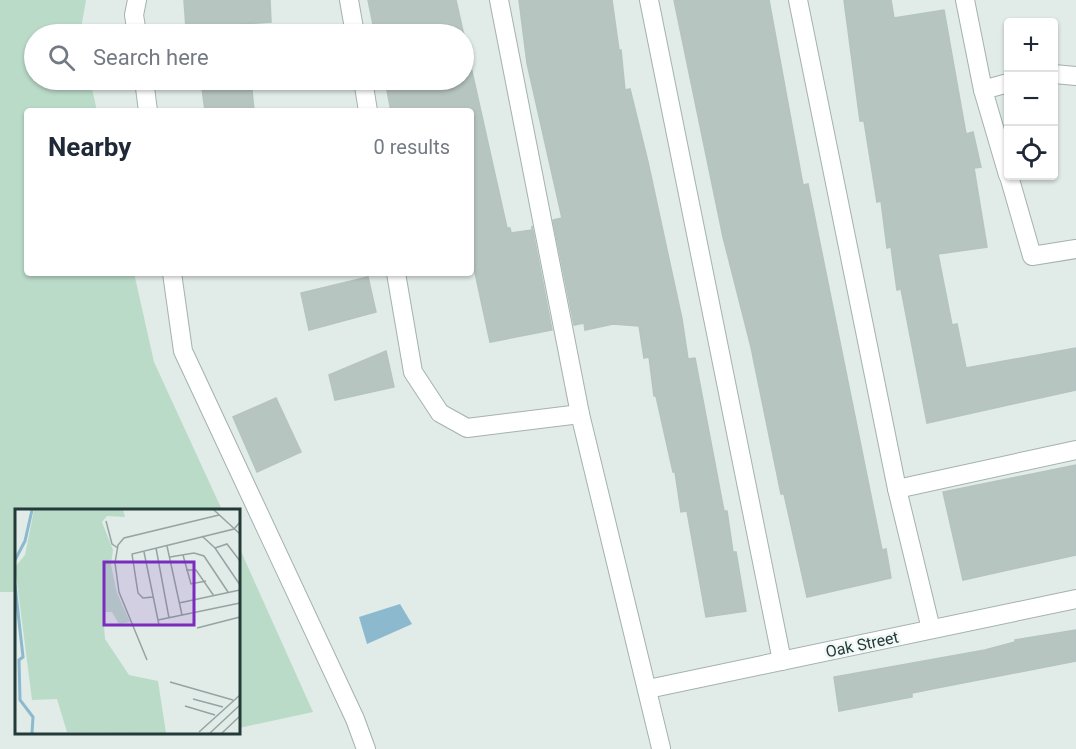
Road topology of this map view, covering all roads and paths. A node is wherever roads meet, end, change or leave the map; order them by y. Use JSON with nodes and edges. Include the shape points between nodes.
{"nodes":[{"id":1,"x":137,"y":0,"type":"edge"},
{"id":2,"x":349,"y":0,"type":"edge"},
{"id":3,"x":499,"y":0,"type":"edge"},
{"id":4,"x":649,"y":0,"type":"edge"},
{"id":5,"x":798,"y":0,"type":"edge"},
{"id":6,"x":965,"y":0,"type":"edge"},
{"id":7,"x":135,"y":24,"type":"edge"},
{"id":8,"x":353,"y":24,"type":"edge"},
{"id":9,"x":1058,"y":74,"type":"edge"},
{"id":10,"x":1076,"y":76,"type":"edge"},
{"id":11,"x":1004,"y":84,"type":"edge"},
{"id":12,"x":145,"y":90,"type":"edge"},
{"id":13,"x":365,"y":90,"type":"edge"},
{"id":14,"x":983,"y":90,"type":"junction"},
{"id":15,"x":148,"y":108,"type":"edge"},
{"id":16,"x":368,"y":108,"type":"edge"},
{"id":17,"x":1004,"y":159,"type":"edge"},
{"id":18,"x":1010,"y":180,"type":"edge"},
{"id":19,"x":1076,"y":249,"type":"edge"},
{"id":20,"x":172,"y":276,"type":"edge"},
{"id":21,"x":397,"y":276,"type":"edge"},
{"id":22,"x":580,"y":414,"type":"junction"},
{"id":23,"x":1076,"y":450,"type":"edge"},
{"id":24,"x":897,"y":489,"type":"junction"},
{"id":25,"x":1076,"y":599,"type":"edge"},
{"id":26,"x":931,"y":629,"type":"junction"},
{"id":27,"x":782,"y":661,"type":"junction"},
{"id":28,"x":648,"y":689,"type":"junction"},
{"id":29,"x":661,"y":748,"type":"edge"},
{"id":30,"x":366,"y":749,"type":"edge"}],
"edges":[{"from":1,"to":7,"type":"street"},
{"from":2,"to":8,"type":"street"},
{"from":3,"to":22,"type":"street"},
{"from":4,"to":27,"type":"street"},
{"from":5,"to":24,"type":"street"},
{"from":6,"to":14,"type":"street"},
{"from":9,"to":10,"type":"street"},
{"from":11,"to":14,"type":"street"},
{"from":12,"to":15,"type":"street"},
{"from":13,"to":16,"type":"street"},
{"from":14,"to":17,"type":"street"},
{"from":18,"to":19,"type":"street","via":[[1032,256]]},
{"from":20,"to":30,"type":"street","via":[[183,351]]},
{"from":21,"to":22,"type":"street","via":[[413,372],[441,413],[467,428]]},
{"from":22,"to":28,"type":"street"},
{"from":23,"to":24,"type":"street"},
{"from":24,"to":26,"type":"street"},
{"from":25,"to":26,"type":"street","name":"Oak Street"},
{"from":26,"to":27,"type":"street","name":"Oak Street"},
{"from":27,"to":28,"type":"street","name":"Oak Street"},
{"from":28,"to":29,"type":"street"}]}
